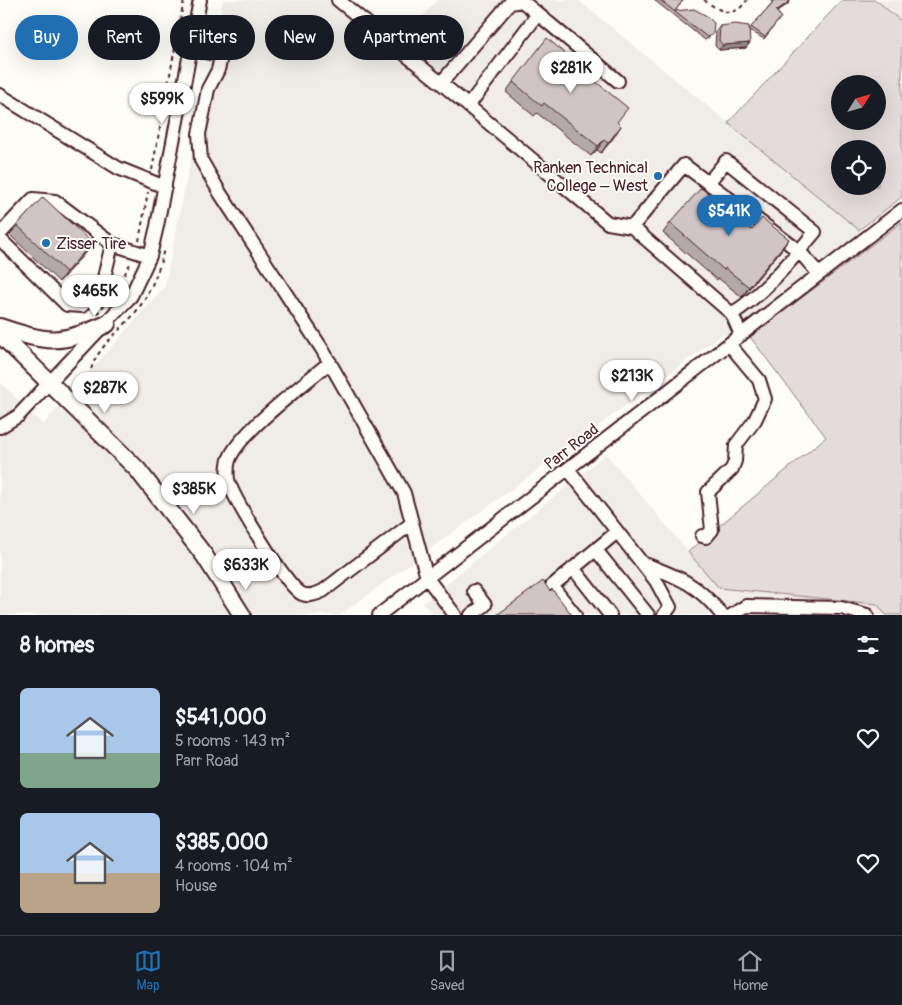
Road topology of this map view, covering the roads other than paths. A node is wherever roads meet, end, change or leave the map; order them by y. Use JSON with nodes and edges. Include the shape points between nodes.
{"nodes":[{"id":1,"x":200,"y":0,"type":"edge"},
{"id":2,"x":338,"y":0,"type":"edge"},
{"id":3,"x":538,"y":14,"type":"junction"},
{"id":4,"x":197,"y":15,"type":"edge"},
{"id":5,"x":188,"y":60,"type":"edge"},
{"id":6,"x":220,"y":60,"type":"edge"},
{"id":7,"x":618,"y":81,"type":"dead end"},
{"id":8,"x":441,"y":83,"type":"junction"},
{"id":9,"x":0,"y":95,"type":"edge"},
{"id":10,"x":468,"y":106,"type":"junction"},
{"id":11,"x":708,"y":183,"type":"junction"},
{"id":12,"x":165,"y":187,"type":"junction"},
{"id":13,"x":902,"y":210,"type":"edge"},
{"id":14,"x":632,"y":227,"type":"junction"},
{"id":15,"x":0,"y":234,"type":"edge"},
{"id":16,"x":0,"y":239,"type":"edge"},
{"id":17,"x":112,"y":244,"type":"junction"},
{"id":18,"x":799,"y":251,"type":"junction"},
{"id":19,"x":150,"y":256,"type":"junction"},
{"id":20,"x":819,"y":274,"type":"junction"},
{"id":21,"x":732,"y":314,"type":"junction"},
{"id":22,"x":108,"y":324,"type":"junction"},
{"id":23,"x":0,"y":326,"type":"edge"},
{"id":24,"x":0,"y":334,"type":"edge"},
{"id":25,"x":741,"y":335,"type":"junction"},
{"id":26,"x":729,"y":344,"type":"junction"},
{"id":27,"x":330,"y":362,"type":"junction"},
{"id":28,"x":50,"y":383,"type":"junction"},
{"id":29,"x":0,"y":427,"type":"edge"},
{"id":30,"x":568,"y":469,"type":"junction"},
{"id":31,"x":412,"y":524,"type":"junction"},
{"id":32,"x":618,"y":532,"type":"junction"},
{"id":33,"x":702,"y":536,"type":"dead end"},
{"id":34,"x":596,"y":550,"type":"junction"},
{"id":35,"x":642,"y":563,"type":"junction"},
{"id":36,"x":573,"y":568,"type":"junction"},
{"id":37,"x":427,"y":578,"type":"junction"},
{"id":38,"x":474,"y":591,"type":"dead end"},
{"id":39,"x":242,"y":615,"type":"edge"},
{"id":40,"x":379,"y":615,"type":"edge"},
{"id":41,"x":455,"y":615,"type":"edge"},
{"id":42,"x":471,"y":615,"type":"edge"},
{"id":43,"x":574,"y":615,"type":"edge"},
{"id":44,"x":610,"y":615,"type":"edge"},
{"id":45,"x":648,"y":615,"type":"edge"},
{"id":46,"x":664,"y":615,"type":"edge"},
{"id":47,"x":722,"y":615,"type":"edge"},
{"id":48,"x":732,"y":615,"type":"edge"},
{"id":49,"x":867,"y":615,"type":"edge"}],
"edges":[{"from":1,"to":4,"type":"street"},
{"from":2,"to":8,"type":"street"},
{"from":3,"to":7,"type":"street"},
{"from":3,"to":8,"type":"street","via":[[522,1],[510,3]]},
{"from":3,"to":10,"type":"street"},
{"from":5,"to":12,"type":"street"},
{"from":6,"to":27,"type":"street","via":[[208,89],[199,134],[201,160]]},
{"from":8,"to":10,"type":"street"},
{"from":9,"to":12,"type":"street","via":[[118,168]]},
{"from":10,"to":14,"type":"street","via":[[608,223]]},
{"from":11,"to":14,"type":"street","via":[[684,165]]},
{"from":11,"to":18,"type":"street"},
{"from":11,"to":18,"type":"street","via":[[726,161],[815,232]]},
{"from":12,"to":19,"type":"street"},
{"from":13,"to":20,"type":"street","name":"Parr Road"},
{"from":14,"to":21,"type":"street"},
{"from":15,"to":17,"type":"street","via":[[33,200],[55,201]]},
{"from":16,"to":17,"type":"street","via":[[67,305],[82,306],[103,282]]},
{"from":17,"to":19,"type":"street"},
{"from":18,"to":20,"type":"street"},
{"from":18,"to":21,"type":"street","via":[[770,283]]},
{"from":19,"to":22,"type":"street","via":[[131,296]]},
{"from":20,"to":25,"type":"street","name":"Parr Road"},
{"from":21,"to":25,"type":"street"},
{"from":22,"to":23,"type":"main road","via":[[64,340],[44,340]]},
{"from":22,"to":28,"type":"street"},
{"from":24,"to":28,"type":"main road"},
{"from":25,"to":26,"type":"street","name":"Parr Road"},
{"from":26,"to":30,"type":"street","name":"Parr Road"},
{"from":26,"to":33,"type":"street","via":[[760,380],[765,399],[755,420],[736,444],[736,461],[732,469],[708,492],[712,530],[706,537]]},
{"from":27,"to":31,"type":"street","via":[[404,493]]},
{"from":27,"to":31,"type":"street","via":[[239,444],[229,460],[228,481],[238,504],[289,583],[301,594],[310,596],[323,591]]},
{"from":28,"to":29,"type":"street","via":[[18,416]]},
{"from":28,"to":39,"type":"main road","via":[[137,469],[204,555]]},
{"from":30,"to":32,"type":"street"},
{"from":30,"to":37,"type":"street","name":"Parr Road"},
{"from":31,"to":37,"type":"street"},
{"from":32,"to":34,"type":"street"},
{"from":32,"to":35,"type":"street"},
{"from":34,"to":36,"type":"street"},
{"from":34,"to":45,"type":"street"},
{"from":35,"to":46,"type":"street","via":[[670,606]]},
{"from":35,"to":47,"type":"street","via":[[682,578],[702,592]]},
{"from":36,"to":43,"type":"street","via":[[552,586]]},
{"from":36,"to":44,"type":"street"},
{"from":37,"to":40,"type":"street","name":"Parr Road"},
{"from":37,"to":41,"type":"street"},
{"from":38,"to":42,"type":"street","via":[[485,605]]},
{"from":48,"to":49,"type":"street","via":[[746,606],[841,608]]}]}
